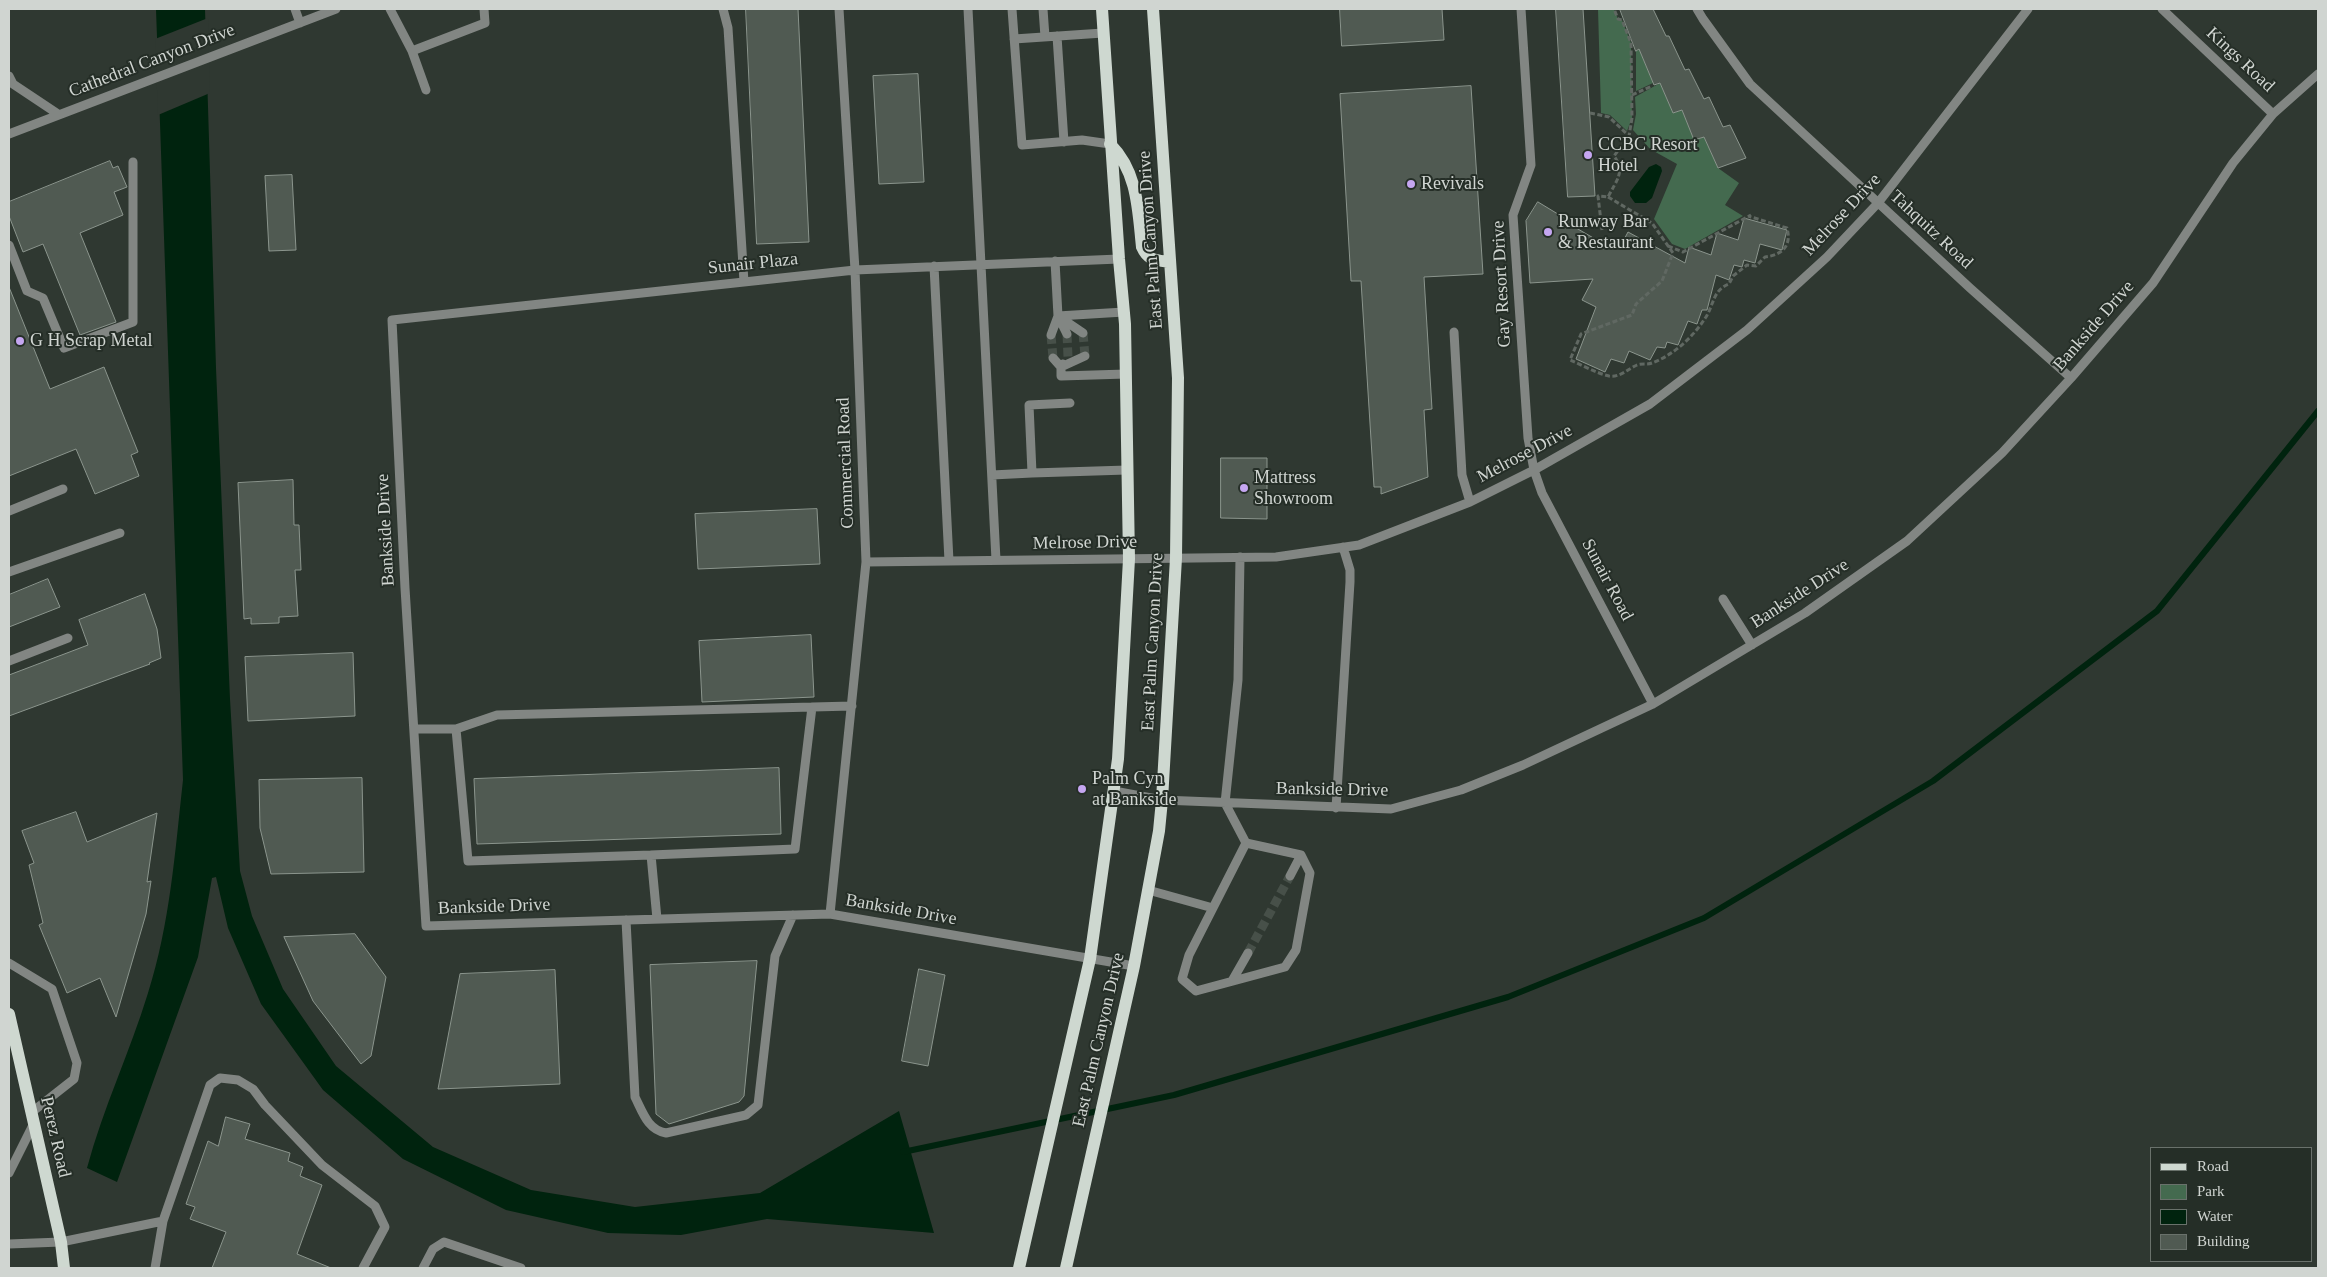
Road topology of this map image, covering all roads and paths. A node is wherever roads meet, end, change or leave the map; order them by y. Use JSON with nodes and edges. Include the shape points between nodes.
{"nodes":[{"id":1,"x":295,"y":9,"type":"edge"},
{"id":2,"x":336,"y":9,"type":"edge"},
{"id":3,"x":390,"y":9,"type":"edge"},
{"id":4,"x":484,"y":9,"type":"edge"},
{"id":5,"x":723,"y":9,"type":"edge"},
{"id":6,"x":839,"y":9,"type":"edge"},
{"id":7,"x":968,"y":9,"type":"edge"},
{"id":8,"x":1012,"y":9,"type":"edge"},
{"id":9,"x":1043,"y":9,"type":"edge"},
{"id":10,"x":1102,"y":9,"type":"edge"},
{"id":11,"x":1153,"y":9,"type":"edge"},
{"id":12,"x":1521,"y":9,"type":"edge"},
{"id":13,"x":1614,"y":9,"type":"edge"},
{"id":14,"x":1697,"y":9,"type":"edge"},
{"id":15,"x":2028,"y":9,"type":"edge"},
{"id":16,"x":2162,"y":9,"type":"edge"},
{"id":17,"x":300,"y":23,"type":"junction"},
{"id":18,"x":1104,"y":33,"type":"junction"},
{"id":19,"x":1057,"y":36,"type":"junction"},
{"id":20,"x":1045,"y":37,"type":"junction"},
{"id":21,"x":1014,"y":39,"type":"junction"},
{"id":22,"x":412,"y":51,"type":"junction"},
{"id":23,"x":2318,"y":74,"type":"edge"},
{"id":24,"x":9,"y":76,"type":"edge"},
{"id":25,"x":1652,"y":86,"type":"dead end"},
{"id":26,"x":426,"y":90,"type":"dead end"},
{"id":27,"x":1632,"y":95,"type":"junction"},
{"id":28,"x":1590,"y":113,"type":"dead end"},
{"id":29,"x":58,"y":114,"type":"junction"},
{"id":30,"x":2274,"y":114,"type":"junction"},
{"id":31,"x":9,"y":134,"type":"edge"},
{"id":32,"x":1629,"y":136,"type":"junction"},
{"id":33,"x":1064,"y":142,"type":"junction"},
{"id":34,"x":1110,"y":144,"type":"junction"},
{"id":35,"x":133,"y":162,"type":"dead end"},
{"id":36,"x":1608,"y":197,"type":"junction"},
{"id":37,"x":1878,"y":203,"type":"junction"},
{"id":38,"x":1602,"y":230,"type":"dead end"},
{"id":39,"x":9,"y":245,"type":"edge"},
{"id":40,"x":1668,"y":246,"type":"junction"},
{"id":41,"x":1119,"y":259,"type":"junction"},
{"id":42,"x":1055,"y":261,"type":"junction"},
{"id":43,"x":1170,"y":262,"type":"junction"},
{"id":44,"x":983,"y":264,"type":"junction"},
{"id":45,"x":934,"y":266,"type":"junction"},
{"id":46,"x":855,"y":270,"type":"junction"},
{"id":47,"x":744,"y":282,"type":"junction"},
{"id":48,"x":1124,"y":312,"type":"junction"},
{"id":49,"x":1058,"y":316,"type":"junction"},
{"id":50,"x":392,"y":320,"type":"joint"},
{"id":51,"x":1454,"y":332,"type":"dead end"},
{"id":52,"x":1083,"y":333,"type":"dead end"},
{"id":53,"x":1066,"y":334,"type":"tunnel mouth"},
{"id":54,"x":1051,"y":335,"type":"tunnel mouth"},
{"id":55,"x":1085,"y":356,"type":"dead end"},
{"id":56,"x":1068,"y":357,"type":"tunnel mouth"},
{"id":57,"x":1053,"y":358,"type":"tunnel mouth"},
{"id":58,"x":1061,"y":367,"type":"junction"},
{"id":59,"x":1126,"y":374,"type":"junction"},
{"id":60,"x":2071,"y":378,"type":"junction"},
{"id":61,"x":1070,"y":403,"type":"dead end"},
{"id":62,"x":1128,"y":470,"type":"junction"},
{"id":63,"x":1534,"y":470,"type":"junction"},
{"id":64,"x":1032,"y":473,"type":"junction"},
{"id":65,"x":992,"y":475,"type":"junction"},
{"id":66,"x":63,"y":489,"type":"dead end"},
{"id":67,"x":1470,"y":502,"type":"junction"},
{"id":68,"x":9,"y":511,"type":"edge"},
{"id":69,"x":120,"y":533,"type":"dead end"},
{"id":70,"x":1343,"y":547,"type":"junction"},
{"id":71,"x":1240,"y":557,"type":"junction"},
{"id":72,"x":1176,"y":558,"type":"junction"},
{"id":73,"x":1129,"y":559,"type":"junction"},
{"id":74,"x":996,"y":560,"type":"junction"},
{"id":75,"x":949,"y":561,"type":"junction"},
{"id":76,"x":866,"y":562,"type":"junction"},
{"id":77,"x":9,"y":572,"type":"edge"},
{"id":78,"x":1723,"y":599,"type":"dead end"},
{"id":79,"x":68,"y":638,"type":"dead end"},
{"id":80,"x":1752,"y":645,"type":"junction"},
{"id":81,"x":9,"y":661,"type":"edge"},
{"id":82,"x":1654,"y":704,"type":"junction"},
{"id":83,"x":852,"y":706,"type":"junction"},
{"id":84,"x":812,"y":707,"type":"junction"},
{"id":85,"x":414,"y":729,"type":"junction"},
{"id":86,"x":456,"y":729,"type":"junction"},
{"id":87,"x":1114,"y":791,"type":"junction"},
{"id":88,"x":1162,"y":800,"type":"junction"},
{"id":89,"x":1225,"y":803,"type":"junction"},
{"id":90,"x":1336,"y":808,"type":"junction"},
{"id":91,"x":1246,"y":843,"type":"junction"},
{"id":92,"x":651,"y":854,"type":"junction"},
{"id":93,"x":1301,"y":855,"type":"junction"},
{"id":94,"x":1290,"y":876,"type":"tunnel mouth"},
{"id":95,"x":1148,"y":890,"type":"junction"},
{"id":96,"x":1213,"y":908,"type":"junction"},
{"id":97,"x":830,"y":914,"type":"junction"},
{"id":98,"x":793,"y":915,"type":"junction"},
{"id":99,"x":657,"y":919,"type":"junction"},
{"id":100,"x":626,"y":920,"type":"junction"},
{"id":101,"x":1248,"y":953,"type":"tunnel mouth"},
{"id":102,"x":1090,"y":959,"type":"junction"},
{"id":103,"x":9,"y":963,"type":"edge"},
{"id":104,"x":1134,"y":966,"type":"junction"},
{"id":105,"x":1232,"y":981,"type":"junction"},
{"id":106,"x":9,"y":1014,"type":"edge"},
{"id":107,"x":33,"y":1117,"type":"junction"},
{"id":108,"x":9,"y":1173,"type":"edge"},
{"id":109,"x":163,"y":1221,"type":"junction"},
{"id":110,"x":61,"y":1242,"type":"junction"},
{"id":111,"x":9,"y":1244,"type":"edge"},
{"id":112,"x":64,"y":1268,"type":"edge"},
{"id":113,"x":155,"y":1268,"type":"edge"},
{"id":114,"x":363,"y":1268,"type":"edge"},
{"id":115,"x":423,"y":1268,"type":"edge"},
{"id":116,"x":521,"y":1268,"type":"edge"},
{"id":117,"x":1019,"y":1268,"type":"edge"},
{"id":118,"x":1066,"y":1268,"type":"edge"}],
"edges":[{"from":1,"to":17,"type":"street"},
{"from":2,"to":17,"type":"street","name":"Cathedral Canyon Drive"},
{"from":3,"to":22,"type":"street"},
{"from":4,"to":22,"type":"street","via":[[485,23]]},
{"from":5,"to":47,"type":"street","via":[[728,28]]},
{"from":6,"to":46,"type":"street","name":"Commercial Road"},
{"from":7,"to":44,"type":"street"},
{"from":8,"to":21,"type":"street"},
{"from":9,"to":20,"type":"street"},
{"from":10,"to":18,"type":"main road","name":"East Palm Canyon Drive"},
{"from":11,"to":43,"type":"main road","name":"East Palm Canyon Drive"},
{"from":12,"to":63,"type":"street","name":"Gay Resort Drive","via":[[1531,165],[1513,215],[1528,438]]},
{"from":13,"to":27,"type":"path","via":[[1631,43]]},
{"from":14,"to":37,"type":"street","name":"Tahquitz Road","via":[[1750,84]]},
{"from":15,"to":37,"type":"street","name":"Melrose Drive"},
{"from":16,"to":30,"type":"street","name":"Kings Road"},
{"from":17,"to":29,"type":"street","name":"Cathedral Canyon Drive"},
{"from":18,"to":19,"type":"street"},
{"from":18,"to":34,"type":"main road","name":"East Palm Canyon Drive"},
{"from":19,"to":20,"type":"street"},
{"from":19,"to":33,"type":"street"},
{"from":20,"to":21,"type":"street"},
{"from":21,"to":33,"type":"street","via":[[1022,144]]},
{"from":22,"to":26,"type":"street"},
{"from":23,"to":30,"type":"street","name":"Bankside Drive"},
{"from":24,"to":29,"type":"street","via":[[13,84]]},
{"from":25,"to":27,"type":"path"},
{"from":27,"to":32,"type":"path"},
{"from":28,"to":32,"type":"path","via":[[1609,117]]},
{"from":29,"to":31,"type":"street","name":"Cathedral Canyon Drive"},
{"from":30,"to":60,"type":"street","name":"Bankside Drive","via":[[2234,163],[2153,283]]},
{"from":32,"to":36,"type":"path","via":[[1614,156],[1621,165],[1621,171]]},
{"from":33,"to":34,"type":"street","via":[[1082,140]]},
{"from":34,"to":41,"type":"main road","name":"East Palm Canyon Drive"},
{"from":34,"to":43,"type":"main road","via":[[1122,156],[1136,191],[1145,256]]},
{"from":35,"to":39,"type":"street","via":[[133,322],[64,348],[43,298],[27,291]]},
{"from":36,"to":38,"type":"path","via":[[1598,196]]},
{"from":36,"to":40,"type":"path","via":[[1652,223]]},
{"from":37,"to":60,"type":"street","name":"Tahquitz Road"},
{"from":37,"to":63,"type":"street","name":"Melrose Drive","via":[[1827,257],[1747,330],[1650,404]]},
{"from":40,"to":40,"type":"path","via":[[1673,253],[1662,281],[1636,304],[1632,315],[1581,334],[1570,360],[1610,377],[1638,365],[1651,364],[1694,334],[1708,314],[1712,301],[1733,276],[1747,265],[1756,266],[1765,257],[1775,256],[1786,248],[1790,238],[1787,228],[1749,216],[1684,252]]},
{"from":41,"to":42,"type":"street","name":"Sunair Plaza"},
{"from":41,"to":48,"type":"main road","name":"East Palm Canyon Drive"},
{"from":42,"to":44,"type":"street","name":"Sunair Plaza"},
{"from":42,"to":49,"type":"street"},
{"from":43,"to":72,"type":"main road","name":"East Palm Canyon Drive","via":[[1178,378]]},
{"from":44,"to":45,"type":"street","name":"Sunair Plaza"},
{"from":44,"to":65,"type":"street"},
{"from":45,"to":46,"type":"street","name":"Sunair Plaza"},
{"from":45,"to":75,"type":"street"},
{"from":46,"to":47,"type":"street","name":"Sunair Plaza"},
{"from":46,"to":76,"type":"street","name":"Commercial Road"},
{"from":47,"to":50,"type":"street","name":"Sunair Plaza"},
{"from":48,"to":49,"type":"street"},
{"from":48,"to":59,"type":"main road","name":"East Palm Canyon Drive"},
{"from":49,"to":52,"type":"street"},
{"from":49,"to":53,"type":"street"},
{"from":49,"to":54,"type":"street"},
{"from":50,"to":85,"type":"street","name":"Bankside Drive"},
{"from":51,"to":67,"type":"street","via":[[1462,475]]},
{"from":55,"to":58,"type":"street"},
{"from":56,"to":58,"type":"street"},
{"from":57,"to":58,"type":"street"},
{"from":58,"to":59,"type":"street","via":[[1061,376]]},
{"from":59,"to":62,"type":"main road","name":"East Palm Canyon Drive"},
{"from":60,"to":80,"type":"street","name":"Bankside Drive","via":[[2002,453],[1907,541],[1805,613]]},
{"from":61,"to":64,"type":"street","via":[[1029,405]]},
{"from":62,"to":64,"type":"street"},
{"from":62,"to":73,"type":"main road","name":"East Palm Canyon Drive"},
{"from":63,"to":67,"type":"street","name":"Melrose Drive"},
{"from":63,"to":82,"type":"street","name":"Sunair Road","via":[[1542,493]]},
{"from":64,"to":65,"type":"street"},
{"from":65,"to":74,"type":"street"},
{"from":66,"to":68,"type":"street"},
{"from":67,"to":70,"type":"street","name":"Melrose Drive","via":[[1359,545]]},
{"from":69,"to":77,"type":"street"},
{"from":70,"to":71,"type":"street","name":"Melrose Drive","via":[[1276,557]]},
{"from":70,"to":90,"type":"street","via":[[1350,582]]},
{"from":71,"to":72,"type":"street","name":"Melrose Drive"},
{"from":71,"to":89,"type":"street","via":[[1238,680]]},
{"from":72,"to":73,"type":"street","name":"Melrose Drive"},
{"from":72,"to":88,"type":"main road","name":"East Palm Canyon Drive"},
{"from":73,"to":74,"type":"street","name":"Melrose Drive"},
{"from":73,"to":87,"type":"main road","name":"East Palm Canyon Drive"},
{"from":74,"to":75,"type":"street","name":"Melrose Drive"},
{"from":75,"to":76,"type":"street","name":"Melrose Drive"},
{"from":76,"to":83,"type":"street","name":"Commercial Road"},
{"from":78,"to":80,"type":"street"},
{"from":79,"to":81,"type":"street"},
{"from":80,"to":82,"type":"street","name":"Bankside Drive"},
{"from":82,"to":90,"type":"street","name":"Bankside Drive","via":[[1461,790],[1391,809]]},
{"from":83,"to":84,"type":"street"},
{"from":83,"to":97,"type":"street","name":"Commercial Road"},
{"from":84,"to":86,"type":"street","via":[[498,715]]},
{"from":84,"to":92,"type":"street","via":[[795,850]]},
{"from":85,"to":86,"type":"street"},
{"from":85,"to":100,"type":"street","name":"Bankside Drive","via":[[426,926]]},
{"from":86,"to":92,"type":"street","via":[[468,861]]},
{"from":87,"to":88,"type":"street","name":"Bankside Drive"},
{"from":87,"to":102,"type":"main road","name":"East Palm Canyon Drive"},
{"from":88,"to":89,"type":"street","name":"Bankside Drive"},
{"from":88,"to":95,"type":"main road","name":"East Palm Canyon Drive"},
{"from":89,"to":90,"type":"street","name":"Bankside Drive"},
{"from":89,"to":91,"type":"street"},
{"from":91,"to":93,"type":"street"},
{"from":91,"to":96,"type":"street"},
{"from":92,"to":99,"type":"street"},
{"from":93,"to":94,"type":"street"},
{"from":93,"to":105,"type":"street","via":[[1310,873],[1296,950],[1285,967]]},
{"from":95,"to":96,"type":"street"},
{"from":95,"to":104,"type":"main road","name":"East Palm Canyon Drive"},
{"from":96,"to":105,"type":"street","via":[[1189,954],[1182,979],[1196,991]]},
{"from":97,"to":98,"type":"street","name":"Bankside Drive"},
{"from":97,"to":102,"type":"street","name":"Bankside Drive"},
{"from":98,"to":99,"type":"street","name":"Bankside Drive"},
{"from":98,"to":100,"type":"street","via":[[775,956],[758,1105],[746,1115],[666,1133],[656,1131],[636,1098]]},
{"from":99,"to":100,"type":"street","name":"Bankside Drive"},
{"from":101,"to":105,"type":"street"},
{"from":102,"to":104,"type":"street","name":"Bankside Drive"},
{"from":102,"to":117,"type":"main road","name":"East Palm Canyon Drive"},
{"from":103,"to":107,"type":"street","via":[[52,988],[77,1063],[74,1079]]},
{"from":104,"to":118,"type":"main road","name":"East Palm Canyon Drive"},
{"from":106,"to":107,"type":"main road","name":"Perez Road"},
{"from":107,"to":108,"type":"street"},
{"from":107,"to":110,"type":"main road","name":"Perez Road"},
{"from":109,"to":110,"type":"street"},
{"from":109,"to":113,"type":"street"},
{"from":109,"to":114,"type":"street","via":[[210,1085],[220,1078],[238,1080],[253,1089],[322,1165],[379,1211],[385,1227]]},
{"from":110,"to":111,"type":"street"},
{"from":110,"to":112,"type":"main road","name":"Perez Road"},
{"from":115,"to":116,"type":"street","via":[[433,1249],[444,1242]]}]}
